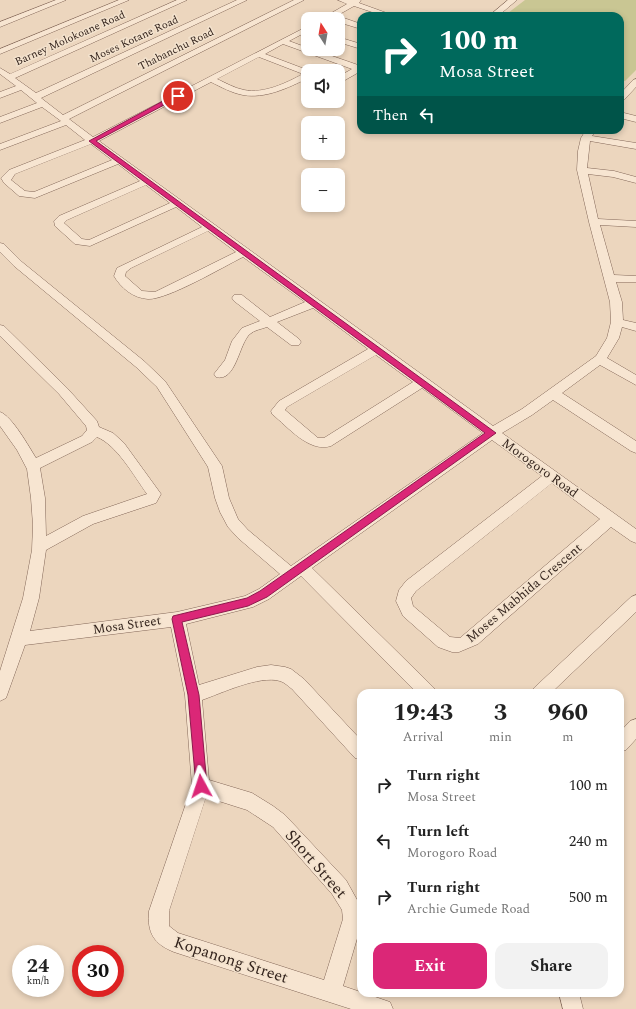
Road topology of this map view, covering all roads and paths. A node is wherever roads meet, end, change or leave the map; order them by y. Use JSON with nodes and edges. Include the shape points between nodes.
{"nodes":[{"id":1,"x":62,"y":0,"type":"edge"},
{"id":2,"x":125,"y":0,"type":"edge"},
{"id":3,"x":183,"y":0,"type":"edge"},
{"id":4,"x":243,"y":0,"type":"edge"},
{"id":5,"x":300,"y":0,"type":"edge"},
{"id":6,"x":342,"y":0,"type":"edge"},
{"id":7,"x":513,"y":0,"type":"edge"},
{"id":8,"x":357,"y":2,"type":"edge"},
{"id":9,"x":341,"y":12,"type":"edge"},
{"id":10,"x":381,"y":12,"type":"edge"},
{"id":11,"x":498,"y":12,"type":"edge"},
{"id":12,"x":345,"y":22,"type":"edge"},
{"id":13,"x":0,"y":25,"type":"edge"},
{"id":14,"x":357,"y":26,"type":"edge"},
{"id":15,"x":301,"y":32,"type":"edge"},
{"id":16,"x":345,"y":41,"type":"edge"},
{"id":17,"x":282,"y":42,"type":"junction"},
{"id":18,"x":357,"y":46,"type":"edge"},
{"id":19,"x":0,"y":52,"type":"edge"},
{"id":20,"x":258,"y":54,"type":"junction"},
{"id":21,"x":357,"y":67,"type":"edge"},
{"id":22,"x":357,"y":70,"type":"edge"},
{"id":23,"x":301,"y":71,"type":"edge"},
{"id":24,"x":3,"y":72,"type":"edge"},
{"id":25,"x":345,"y":77,"type":"edge"},
{"id":26,"x":301,"y":78,"type":"edge"},
{"id":27,"x":210,"y":79,"type":"junction"},
{"id":28,"x":624,"y":83,"type":"edge"},
{"id":29,"x":635,"y":85,"type":"edge"},
{"id":30,"x":22,"y":87,"type":"junction"},
{"id":31,"x":0,"y":95,"type":"edge"},
{"id":32,"x":624,"y":95,"type":"edge"},
{"id":33,"x":39,"y":101,"type":"junction"},
{"id":34,"x":624,"y":116,"type":"edge"},
{"id":35,"x":636,"y":119,"type":"edge"},
{"id":36,"x":0,"y":120,"type":"edge"},
{"id":37,"x":65,"y":120,"type":"junction"},
{"id":38,"x":588,"y":134,"type":"edge"},
{"id":39,"x":92,"y":141,"type":"junction"},
{"id":40,"x":636,"y":146,"type":"edge"},
{"id":41,"x":0,"y":147,"type":"edge"},
{"id":42,"x":119,"y":160,"type":"junction"},
{"id":43,"x":582,"y":170,"type":"junction"},
{"id":44,"x":636,"y":180,"type":"edge"},
{"id":45,"x":147,"y":181,"type":"junction"},
{"id":46,"x":177,"y":203,"type":"junction"},
{"id":47,"x":594,"y":222,"type":"junction"},
{"id":48,"x":636,"y":224,"type":"edge"},
{"id":49,"x":209,"y":227,"type":"junction"},
{"id":50,"x":0,"y":246,"type":"edge"},
{"id":51,"x":244,"y":252,"type":"junction"},
{"id":52,"x":611,"y":278,"type":"junction"},
{"id":53,"x":636,"y":279,"type":"edge"},
{"id":54,"x":238,"y":298,"type":"dead end"},
{"id":55,"x":314,"y":303,"type":"junction"},
{"id":56,"x":267,"y":321,"type":"junction"},
{"id":57,"x":617,"y":322,"type":"junction"},
{"id":58,"x":636,"y":327,"type":"edge"},
{"id":59,"x":0,"y":329,"type":"edge"},
{"id":60,"x":295,"y":342,"type":"dead end"},
{"id":61,"x":377,"y":349,"type":"junction"},
{"id":62,"x":600,"y":359,"type":"junction"},
{"id":63,"x":220,"y":374,"type":"dead end"},
{"id":64,"x":636,"y":381,"type":"edge"},
{"id":65,"x":422,"y":382,"type":"junction"},
{"id":66,"x":552,"y":393,"type":"junction"},
{"id":67,"x":0,"y":417,"type":"edge"},
{"id":68,"x":94,"y":430,"type":"junction"},
{"id":69,"x":492,"y":433,"type":"junction"},
{"id":70,"x":636,"y":448,"type":"edge"},
{"id":71,"x":32,"y":466,"type":"junction"},
{"id":72,"x":551,"y":477,"type":"junction"},
{"id":73,"x":610,"y":519,"type":"junction"},
{"id":74,"x":636,"y":537,"type":"edge"},
{"id":75,"x":40,"y":546,"type":"junction"},
{"id":76,"x":297,"y":571,"type":"junction"},
{"id":77,"x":636,"y":602,"type":"edge"},
{"id":78,"x":177,"y":619,"type":"junction"},
{"id":79,"x":19,"y":639,"type":"junction"},
{"id":80,"x":424,"y":689,"type":"edge"},
{"id":81,"x":544,"y":689,"type":"edge"},
{"id":82,"x":0,"y":693,"type":"edge"},
{"id":83,"x":193,"y":695,"type":"junction"},
{"id":84,"x":636,"y":727,"type":"edge"},
{"id":85,"x":624,"y":740,"type":"edge"},
{"id":86,"x":357,"y":748,"type":"edge"},
{"id":87,"x":201,"y":786,"type":"junction"},
{"id":88,"x":331,"y":992,"type":"junction"},
{"id":89,"x":570,"y":997,"type":"edge"},
{"id":90,"x":383,"y":1009,"type":"edge"},
{"id":91,"x":572,"y":1009,"type":"edge"}],
"edges":[{"from":1,"to":13,"type":"street"},
{"from":2,"to":19,"type":"street"},
{"from":3,"to":24,"type":"street","name":"Barney Molokoane Road"},
{"from":4,"to":33,"type":"street","name":"Moses Kotane Road"},
{"from":5,"to":37,"type":"street","name":"Thabanchu Road"},
{"from":6,"to":8,"type":"street"},
{"from":7,"to":11,"type":"street"},
{"from":8,"to":9,"type":"street"},
{"from":8,"to":10,"type":"street"},
{"from":12,"to":14,"type":"street"},
{"from":15,"to":17,"type":"street"},
{"from":16,"to":18,"type":"street"},
{"from":17,"to":20,"type":"street"},
{"from":17,"to":21,"type":"street"},
{"from":20,"to":23,"type":"street"},
{"from":20,"to":27,"type":"street"},
{"from":22,"to":25,"type":"street"},
{"from":24,"to":30,"type":"street","name":"Morogoro Road"},
{"from":26,"to":27,"type":"street","via":[[285,87],[251,93]]},
{"from":27,"to":39,"type":"street"},
{"from":28,"to":29,"type":"street"},
{"from":29,"to":32,"type":"street"},
{"from":30,"to":31,"type":"street"},
{"from":30,"to":33,"type":"street","name":"Morogoro Road"},
{"from":33,"to":36,"type":"street","name":"Moses Kotane Road"},
{"from":33,"to":37,"type":"street","name":"Morogoro Road"},
{"from":34,"to":35,"type":"street"},
{"from":37,"to":39,"type":"street","name":"Morogoro Road"},
{"from":37,"to":41,"type":"street","name":"Thabanchu Road"},
{"from":38,"to":40,"type":"street"},
{"from":38,"to":43,"type":"street"},
{"from":39,"to":42,"type":"street","name":"Morogoro Road"},
{"from":39,"to":42,"type":"street","via":[[12,172],[6,176],[6,180],[22,194],[35,195]]},
{"from":42,"to":45,"type":"street","name":"Morogoro Road"},
{"from":43,"to":44,"type":"street"},
{"from":43,"to":47,"type":"street"},
{"from":45,"to":46,"type":"street","name":"Morogoro Road"},
{"from":45,"to":46,"type":"street","via":[[64,218],[59,221],[59,226],[77,241],[88,243]]},
{"from":46,"to":49,"type":"street","name":"Morogoro Road"},
{"from":47,"to":48,"type":"street"},
{"from":47,"to":52,"type":"street"},
{"from":49,"to":51,"type":"street","name":"Morogoro Road"},
{"from":49,"to":51,"type":"street","via":[[127,266],[121,270],[119,276],[141,295],[153,296]]},
{"from":50,"to":76,"type":"street","via":[[161,384],[215,466],[222,498],[233,522],[243,534]]},
{"from":51,"to":55,"type":"street","name":"Morogoro Road"},
{"from":52,"to":53,"type":"street"},
{"from":52,"to":57,"type":"street"},
{"from":54,"to":56,"type":"street"},
{"from":55,"to":56,"type":"street"},
{"from":55,"to":61,"type":"street","name":"Morogoro Road"},
{"from":56,"to":60,"type":"street"},
{"from":56,"to":63,"type":"street","via":[[241,335],[231,361]]},
{"from":57,"to":58,"type":"street"},
{"from":57,"to":62,"type":"street","via":[[613,338]]},
{"from":59,"to":68,"type":"street","via":[[63,391],[92,424]]},
{"from":61,"to":65,"type":"street","name":"Morogoro Road"},
{"from":61,"to":65,"type":"street","via":[[283,404],[277,411],[313,441],[326,443]]},
{"from":62,"to":64,"type":"street"},
{"from":62,"to":66,"type":"street","name":"Mosa Street"},
{"from":65,"to":69,"type":"street","name":"Morogoro Road"},
{"from":66,"to":69,"type":"street","name":"Mosa Street"},
{"from":66,"to":70,"type":"street"},
{"from":67,"to":71,"type":"street","via":[[24,449]]},
{"from":68,"to":71,"type":"street","via":[[87,439]]},
{"from":68,"to":75,"type":"street","via":[[108,436],[119,446],[154,492],[154,496],[80,523]]},
{"from":69,"to":72,"type":"street","name":"Morogoro Road"},
{"from":69,"to":76,"type":"street","name":"Mosa Street"},
{"from":71,"to":75,"type":"street","via":[[40,516]]},
{"from":72,"to":73,"type":"street","name":"Morogoro Road"},
{"from":72,"to":73,"type":"street","name":"Moses Mabhida Crescent","via":[[404,594],[404,605],[408,611],[444,642],[461,646],[472,639]]},
{"from":73,"to":74,"type":"street","name":"Morogoro Road"},
{"from":75,"to":79,"type":"street","via":[[35,583]]},
{"from":76,"to":78,"type":"street","name":"Mosa Street","via":[[248,602]]},
{"from":76,"to":80,"type":"street"},
{"from":77,"to":81,"type":"street"},
{"from":78,"to":79,"type":"street","name":"Mosa Street"},
{"from":78,"to":83,"type":"street","name":"Kopanong Street"},
{"from":79,"to":82,"type":"street"},
{"from":83,"to":86,"type":"street","via":[[257,674],[285,674],[298,684]]},
{"from":83,"to":87,"type":"street","name":"Kopanong Street"},
{"from":84,"to":85,"type":"street"},
{"from":87,"to":88,"type":"street","name":"Short Street","via":[[252,802],[267,812],[289,832],[347,897],[352,907],[353,918]]},
{"from":87,"to":88,"type":"street","name":"Kopanong Street","via":[[159,911],[158,926],[161,933],[174,942]]},
{"from":88,"to":90,"type":"street","name":"Kopanong Street"},
{"from":89,"to":91,"type":"street"}]}
